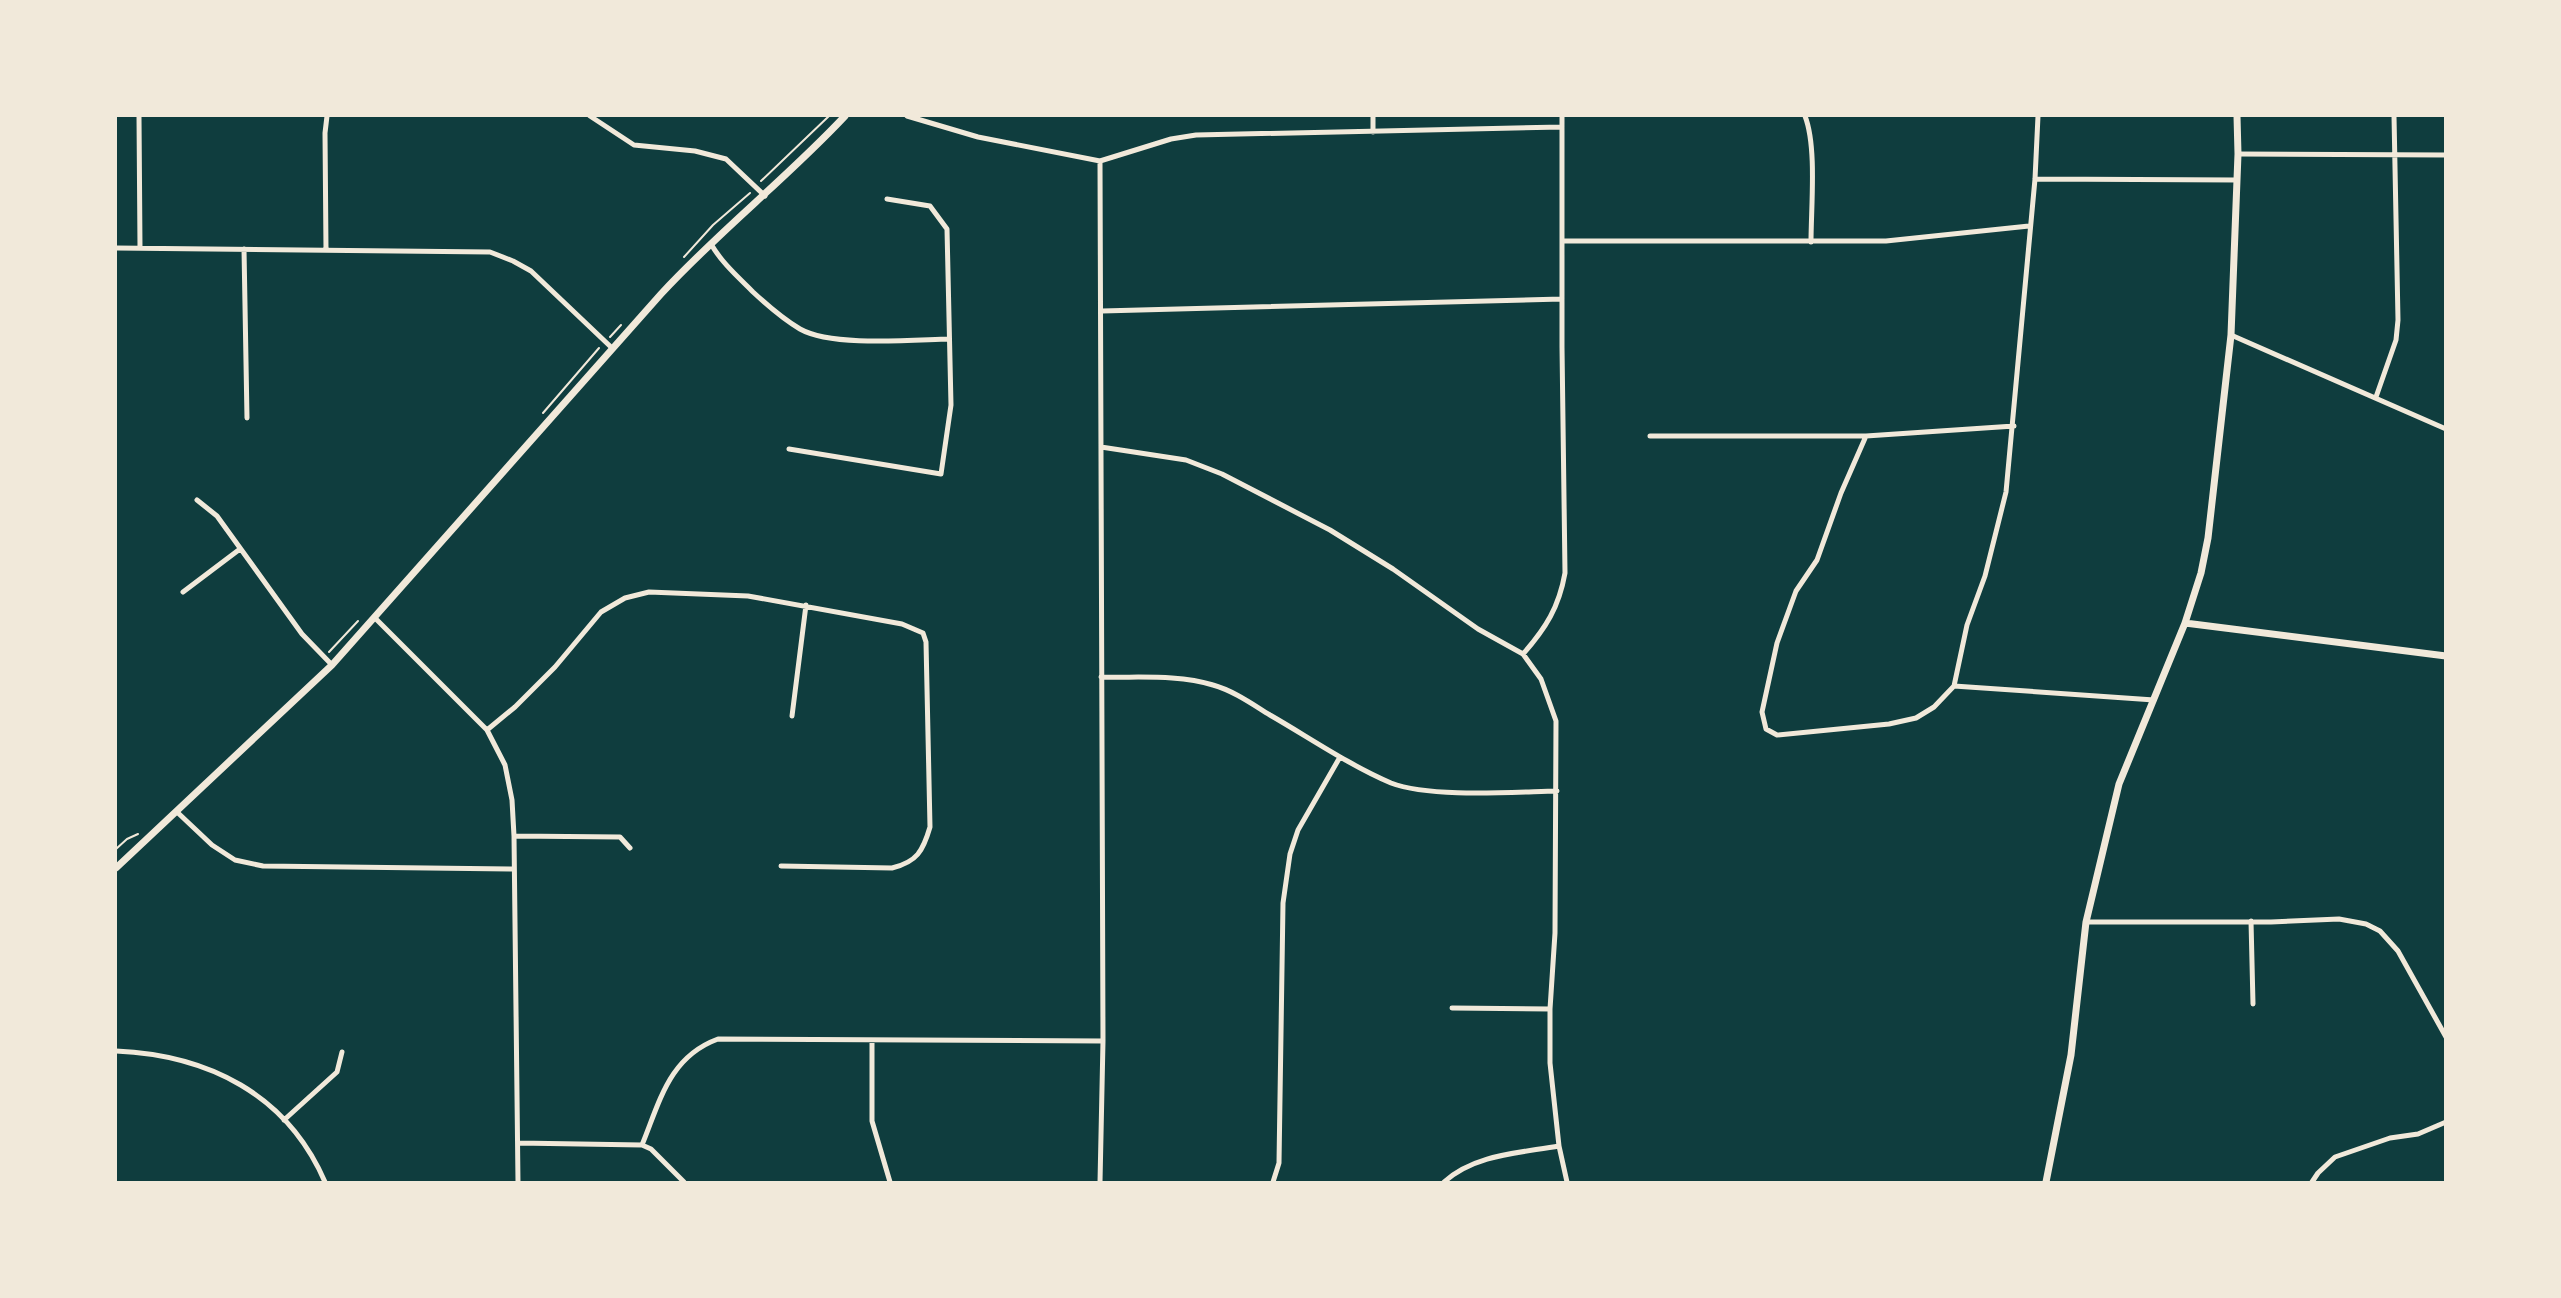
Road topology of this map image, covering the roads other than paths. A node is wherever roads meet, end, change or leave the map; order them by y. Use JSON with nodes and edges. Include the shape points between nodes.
{"nodes":[{"id":1,"x":139,"y":116,"type":"edge"},
{"id":2,"x":327,"y":116,"type":"edge"},
{"id":3,"x":590,"y":116,"type":"edge"},
{"id":4,"x":845,"y":116,"type":"edge"},
{"id":5,"x":908,"y":116,"type":"edge"},
{"id":6,"x":1373,"y":116,"type":"edge"},
{"id":7,"x":1562,"y":116,"type":"edge"},
{"id":8,"x":1805,"y":116,"type":"edge"},
{"id":9,"x":2038,"y":116,"type":"edge"},
{"id":10,"x":2237,"y":116,"type":"edge"},
{"id":11,"x":2393,"y":116,"type":"edge"},
{"id":12,"x":1562,"y":127,"type":"junction"},
{"id":13,"x":1373,"y":132,"type":"junction"},
{"id":14,"x":2238,"y":154,"type":"junction"},
{"id":15,"x":2394,"y":155,"type":"junction"},
{"id":16,"x":2445,"y":155,"type":"edge"},
{"id":17,"x":1100,"y":161,"type":"junction"},
{"id":18,"x":2035,"y":179,"type":"junction"},
{"id":19,"x":2237,"y":180,"type":"junction"},
{"id":20,"x":765,"y":196,"type":"junction"},
{"id":21,"x":887,"y":199,"type":"dead end"},
{"id":22,"x":2029,"y":226,"type":"junction"},
{"id":23,"x":1562,"y":241,"type":"junction"},
{"id":24,"x":1811,"y":242,"type":"junction"},
{"id":25,"x":711,"y":244,"type":"junction"},
{"id":26,"x":116,"y":248,"type":"edge"},
{"id":27,"x":140,"y":248,"type":"junction"},
{"id":28,"x":244,"y":249,"type":"junction"},
{"id":29,"x":326,"y":250,"type":"junction"},
{"id":30,"x":1562,"y":299,"type":"junction"},
{"id":31,"x":1102,"y":311,"type":"junction"},
{"id":32,"x":2231,"y":335,"type":"junction"},
{"id":33,"x":949,"y":339,"type":"junction"},
{"id":34,"x":612,"y":348,"type":"junction"},
{"id":35,"x":2376,"y":397,"type":"junction"},
{"id":36,"x":247,"y":418,"type":"dead end"},
{"id":37,"x":2014,"y":426,"type":"junction"},
{"id":38,"x":2445,"y":429,"type":"edge"},
{"id":39,"x":1650,"y":436,"type":"dead end"},
{"id":40,"x":1866,"y":436,"type":"junction"},
{"id":41,"x":1101,"y":447,"type":"junction"},
{"id":42,"x":789,"y":449,"type":"dead end"},
{"id":43,"x":197,"y":500,"type":"dead end"},
{"id":44,"x":240,"y":549,"type":"junction"},
{"id":45,"x":183,"y":592,"type":"dead end"},
{"id":46,"x":806,"y":605,"type":"junction"},
{"id":47,"x":376,"y":619,"type":"junction"},
{"id":48,"x":2185,"y":623,"type":"junction"},
{"id":49,"x":1523,"y":654,"type":"junction"},
{"id":50,"x":2445,"y":656,"type":"edge"},
{"id":51,"x":332,"y":666,"type":"junction"},
{"id":52,"x":1101,"y":677,"type":"junction"},
{"id":53,"x":1954,"y":685,"type":"junction"},
{"id":54,"x":2154,"y":699,"type":"junction"},
{"id":55,"x":792,"y":716,"type":"dead end"},
{"id":56,"x":487,"y":730,"type":"junction"},
{"id":57,"x":1340,"y":757,"type":"junction"},
{"id":58,"x":1557,"y":791,"type":"junction"},
{"id":59,"x":177,"y":812,"type":"junction"},
{"id":60,"x":514,"y":836,"type":"junction"},
{"id":61,"x":630,"y":848,"type":"dead end"},
{"id":62,"x":781,"y":866,"type":"dead end"},
{"id":63,"x":116,"y":868,"type":"edge"},
{"id":64,"x":514,"y":869,"type":"junction"},
{"id":65,"x":2251,"y":921,"type":"junction"},
{"id":66,"x":2086,"y":922,"type":"junction"},
{"id":67,"x":2253,"y":1004,"type":"dead end"},
{"id":68,"x":1452,"y":1008,"type":"dead end"},
{"id":69,"x":1550,"y":1009,"type":"junction"},
{"id":70,"x":2445,"y":1037,"type":"edge"},
{"id":71,"x":872,"y":1040,"type":"junction"},
{"id":72,"x":1103,"y":1041,"type":"junction"},
{"id":73,"x":116,"y":1051,"type":"edge"},
{"id":74,"x":342,"y":1052,"type":"dead end"},
{"id":75,"x":284,"y":1120,"type":"junction"},
{"id":76,"x":2445,"y":1122,"type":"edge"},
{"id":77,"x":518,"y":1143,"type":"junction"},
{"id":78,"x":642,"y":1144,"type":"junction"},
{"id":79,"x":1559,"y":1146,"type":"junction"},
{"id":80,"x":325,"y":1182,"type":"edge"},
{"id":81,"x":518,"y":1182,"type":"edge"},
{"id":82,"x":684,"y":1182,"type":"edge"},
{"id":83,"x":890,"y":1182,"type":"edge"},
{"id":84,"x":1100,"y":1182,"type":"edge"},
{"id":85,"x":1273,"y":1182,"type":"edge"},
{"id":86,"x":1444,"y":1182,"type":"edge"},
{"id":87,"x":1567,"y":1182,"type":"edge"},
{"id":88,"x":2046,"y":1182,"type":"edge"},
{"id":89,"x":2312,"y":1182,"type":"edge"}],
"edges":[{"from":1,"to":27,"type":"street"},
{"from":2,"to":29,"type":"street"},
{"from":3,"to":20,"type":"street","via":[[634,145],[726,159]]},
{"from":4,"to":20,"type":"street"},
{"from":5,"to":17,"type":"street","via":[[978,137]]},
{"from":6,"to":13,"type":"street"},
{"from":7,"to":12,"type":"street"},
{"from":8,"to":24,"type":"street","via":[[1811,161]]},
{"from":9,"to":18,"type":"street"},
{"from":10,"to":14,"type":"street"},
{"from":11,"to":15,"type":"street"},
{"from":12,"to":13,"type":"street"},
{"from":12,"to":23,"type":"street"},
{"from":13,"to":17,"type":"street","via":[[1196,135]]},
{"from":14,"to":15,"type":"street"},
{"from":14,"to":19,"type":"street"},
{"from":15,"to":16,"type":"street"},
{"from":15,"to":35,"type":"street","via":[[2396,340]]},
{"from":17,"to":31,"type":"street"},
{"from":18,"to":19,"type":"street"},
{"from":18,"to":22,"type":"street"},
{"from":19,"to":32,"type":"street"},
{"from":20,"to":25,"type":"street"},
{"from":21,"to":33,"type":"street","via":[[930,206],[947,229]]},
{"from":22,"to":24,"type":"street","via":[[1886,241]]},
{"from":22,"to":37,"type":"street"},
{"from":23,"to":24,"type":"street"},
{"from":23,"to":30,"type":"street"},
{"from":25,"to":33,"type":"street","via":[[720,260],[767,305],[801,330],[838,339]]},
{"from":25,"to":34,"type":"street"},
{"from":26,"to":27,"type":"street"},
{"from":27,"to":28,"type":"street"},
{"from":28,"to":29,"type":"street"},
{"from":28,"to":36,"type":"street"},
{"from":29,"to":34,"type":"street","via":[[490,252],[531,271]]},
{"from":30,"to":31,"type":"street"},
{"from":30,"to":49,"type":"street","via":[[1565,573],[1560,599]]},
{"from":31,"to":41,"type":"street"},
{"from":32,"to":35,"type":"street"},
{"from":32,"to":48,"type":"street","via":[[2208,538]]},
{"from":33,"to":42,"type":"street","via":[[951,405],[941,474]]},
{"from":34,"to":47,"type":"street"},
{"from":35,"to":38,"type":"street"},
{"from":37,"to":40,"type":"street"},
{"from":37,"to":53,"type":"street","via":[[2000,520],[1967,625]]},
{"from":39,"to":40,"type":"street"},
{"from":40,"to":53,"type":"street","via":[[1817,560],[1797,590],[1777,643],[1762,712],[1766,729],[1777,735],[1916,718]]},
{"from":41,"to":49,"type":"street","via":[[1186,460],[1222,474],[1330,530]]},
{"from":41,"to":52,"type":"street"},
{"from":43,"to":44,"type":"street","via":[[217,516]]},
{"from":44,"to":45,"type":"street"},
{"from":44,"to":51,"type":"street","via":[[302,634]]},
{"from":46,"to":55,"type":"street"},
{"from":46,"to":56,"type":"street","via":[[690,593],[649,592],[625,598],[601,612],[555,667]]},
{"from":46,"to":62,"type":"street","via":[[923,632],[930,827],[926,842],[909,864],[892,868]]},
{"from":47,"to":51,"type":"street"},
{"from":47,"to":56,"type":"street"},
{"from":48,"to":50,"type":"street"},
{"from":48,"to":54,"type":"street"},
{"from":49,"to":58,"type":"street","via":[[1541,679],[1554,713]]},
{"from":51,"to":59,"type":"street"},
{"from":52,"to":57,"type":"street","via":[[1214,685]]},
{"from":52,"to":72,"type":"street"},
{"from":53,"to":54,"type":"street"},
{"from":54,"to":66,"type":"street","via":[[2119,784]]},
{"from":56,"to":60,"type":"street","via":[[505,765]]},
{"from":57,"to":58,"type":"street","via":[[1412,788]]},
{"from":57,"to":85,"type":"street","via":[[1298,830],[1287,871],[1279,1163]]},
{"from":58,"to":69,"type":"street"},
{"from":59,"to":63,"type":"street"},
{"from":59,"to":64,"type":"street","via":[[235,860],[263,866]]},
{"from":60,"to":61,"type":"street","via":[[620,837]]},
{"from":60,"to":64,"type":"street"},
{"from":64,"to":77,"type":"street"},
{"from":65,"to":66,"type":"street"},
{"from":65,"to":67,"type":"street"},
{"from":65,"to":70,"type":"street","via":[[2339,919],[2374,928],[2399,951]]},
{"from":66,"to":88,"type":"street","via":[[2071,1055]]},
{"from":68,"to":69,"type":"street"},
{"from":69,"to":79,"type":"street","via":[[1550,1063]]},
{"from":71,"to":72,"type":"street"},
{"from":71,"to":78,"type":"street","via":[[718,1039],[704,1044],[677,1066]]},
{"from":71,"to":83,"type":"street","via":[[872,1121]]},
{"from":72,"to":84,"type":"street"},
{"from":73,"to":75,"type":"street","via":[[161,1054],[208,1067],[237,1081]]},
{"from":74,"to":75,"type":"street","via":[[337,1072]]},
{"from":75,"to":80,"type":"street"},
{"from":76,"to":89,"type":"street","via":[[2335,1157]]},
{"from":77,"to":78,"type":"street"},
{"from":77,"to":81,"type":"street"},
{"from":78,"to":82,"type":"street"},
{"from":79,"to":86,"type":"street","via":[[1477,1162]]},
{"from":79,"to":87,"type":"street"}]}
